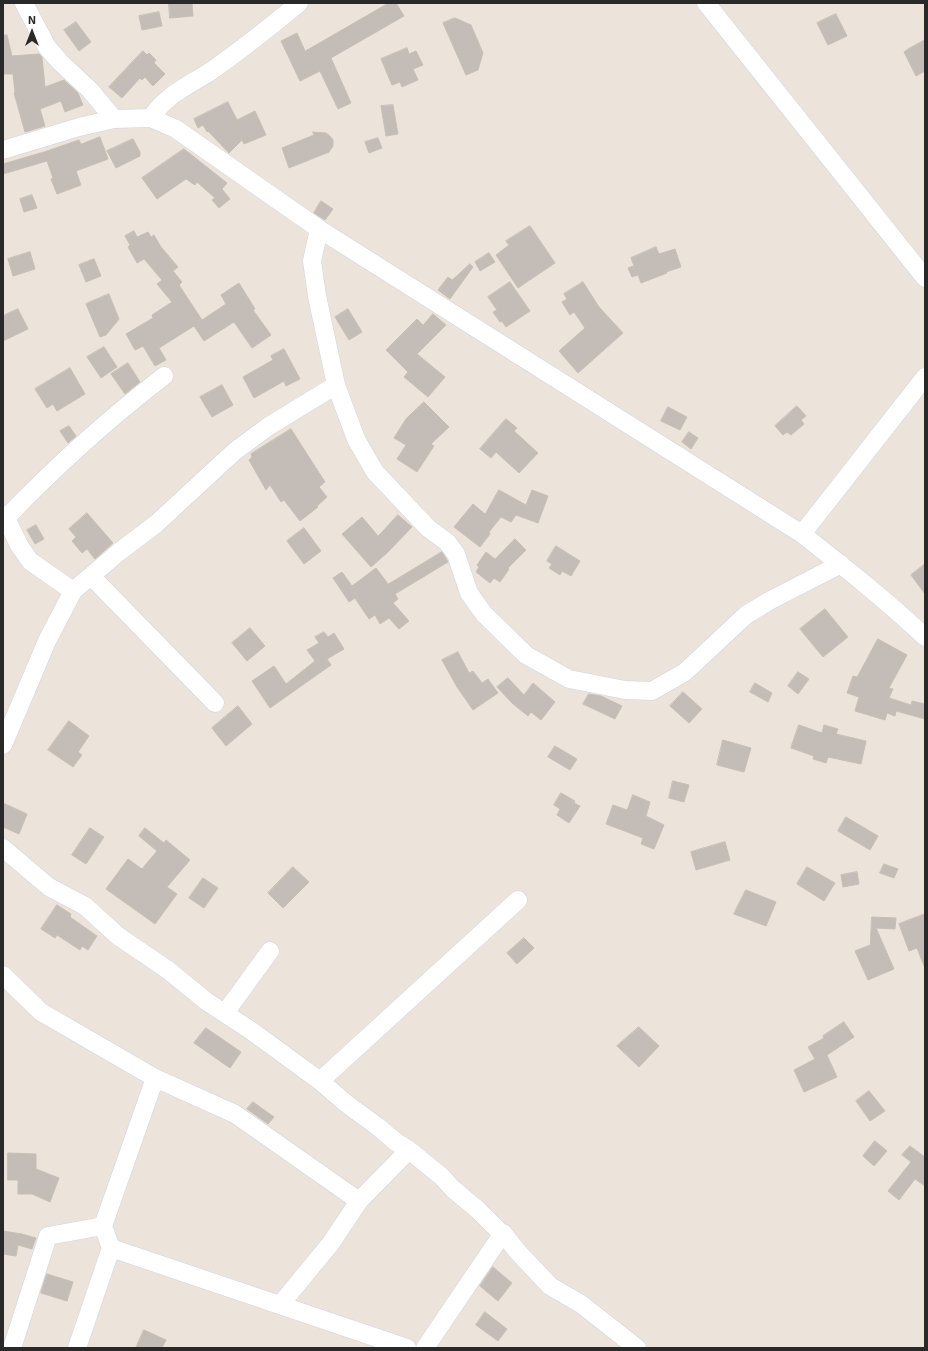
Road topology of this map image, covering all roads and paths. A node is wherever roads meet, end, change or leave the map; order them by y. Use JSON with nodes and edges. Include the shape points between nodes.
{"nodes":[{"id":1,"x":24,"y":3,"type":"edge"},
{"id":2,"x":299,"y":3,"type":"edge"},
{"id":3,"x":706,"y":3,"type":"edge"},
{"id":4,"x":151,"y":118,"type":"junction"},
{"id":5,"x":114,"y":119,"type":"junction"},
{"id":6,"x":3,"y":150,"type":"edge"},
{"id":7,"x":319,"y":229,"type":"junction"},
{"id":8,"x":925,"y":278,"type":"edge"},
{"id":9,"x":164,"y":376,"type":"dead end"},
{"id":10,"x":925,"y":377,"type":"edge"},
{"id":11,"x":336,"y":385,"type":"junction"},
{"id":12,"x":4,"y":517,"type":"edge"},
{"id":13,"x":802,"y":534,"type":"junction"},
{"id":14,"x":840,"y":564,"type":"junction"},
{"id":15,"x":91,"y":576,"type":"junction"},
{"id":16,"x":73,"y":591,"type":"junction"},
{"id":17,"x":925,"y":637,"type":"edge"},
{"id":18,"x":215,"y":703,"type":"dead end"},
{"id":19,"x":3,"y":745,"type":"edge"},
{"id":20,"x":3,"y":848,"type":"edge"},
{"id":21,"x":518,"y":900,"type":"dead end"},
{"id":22,"x":270,"y":951,"type":"dead end"},
{"id":23,"x":3,"y":975,"type":"edge"},
{"id":24,"x":225,"y":1013,"type":"junction"},
{"id":25,"x":155,"y":1078,"type":"junction"},
{"id":26,"x":320,"y":1081,"type":"junction"},
{"id":27,"x":409,"y":1150,"type":"junction"},
{"id":28,"x":359,"y":1201,"type":"junction"},
{"id":29,"x":103,"y":1226,"type":"junction"},
{"id":30,"x":504,"y":1233,"type":"junction"},
{"id":31,"x":112,"y":1248,"type":"junction"},
{"id":32,"x":280,"y":1305,"type":"junction"},
{"id":33,"x":12,"y":1348,"type":"edge"},
{"id":34,"x":77,"y":1348,"type":"edge"},
{"id":35,"x":407,"y":1348,"type":"edge"},
{"id":36,"x":425,"y":1348,"type":"edge"},
{"id":37,"x":636,"y":1348,"type":"edge"}],
"edges":[{"from":1,"to":5,"type":"street","via":[[47,47],[90,90]]},
{"from":2,"to":4,"type":"street","via":[[210,71],[169,97]]},
{"from":3,"to":8,"type":"street"},
{"from":4,"to":5,"type":"street"},
{"from":4,"to":7,"type":"street","via":[[176,129]]},
{"from":5,"to":6,"type":"street"},
{"from":7,"to":11,"type":"street","via":[[312,261],[316,296]]},
{"from":7,"to":13,"type":"street"},
{"from":9,"to":12,"type":"street","via":[[71,455]]},
{"from":10,"to":13,"type":"street"},
{"from":11,"to":14,"type":"street","via":[[356,439],[375,472],[428,528],[447,542],[456,554],[469,594],[484,614],[526,655],[569,679],[625,690],[652,691],[685,672],[746,616]]},
{"from":11,"to":15,"type":"street","via":[[269,426],[236,451],[156,524]]},
{"from":12,"to":16,"type":"street","via":[[30,561]]},
{"from":13,"to":14,"type":"street"},
{"from":14,"to":17,"type":"street"},
{"from":15,"to":16,"type":"street"},
{"from":15,"to":18,"type":"street"},
{"from":16,"to":19,"type":"street","via":[[47,641]]},
{"from":20,"to":24,"type":"street","via":[[49,887],[85,906],[118,936]]},
{"from":21,"to":26,"type":"street"},
{"from":22,"to":24,"type":"street"},
{"from":23,"to":25,"type":"street","via":[[40,1012]]},
{"from":24,"to":26,"type":"street"},
{"from":25,"to":28,"type":"street","via":[[236,1114]]},
{"from":25,"to":29,"type":"street"},
{"from":26,"to":27,"type":"street"},
{"from":27,"to":28,"type":"street"},
{"from":27,"to":30,"type":"street"},
{"from":28,"to":32,"type":"street","via":[[331,1243]]},
{"from":29,"to":31,"type":"street"},
{"from":29,"to":33,"type":"street","via":[[48,1236]]},
{"from":30,"to":36,"type":"street"},
{"from":30,"to":37,"type":"street","via":[[550,1286],[581,1304]]},
{"from":31,"to":32,"type":"street"},
{"from":31,"to":34,"type":"street"},
{"from":32,"to":35,"type":"street"}]}
